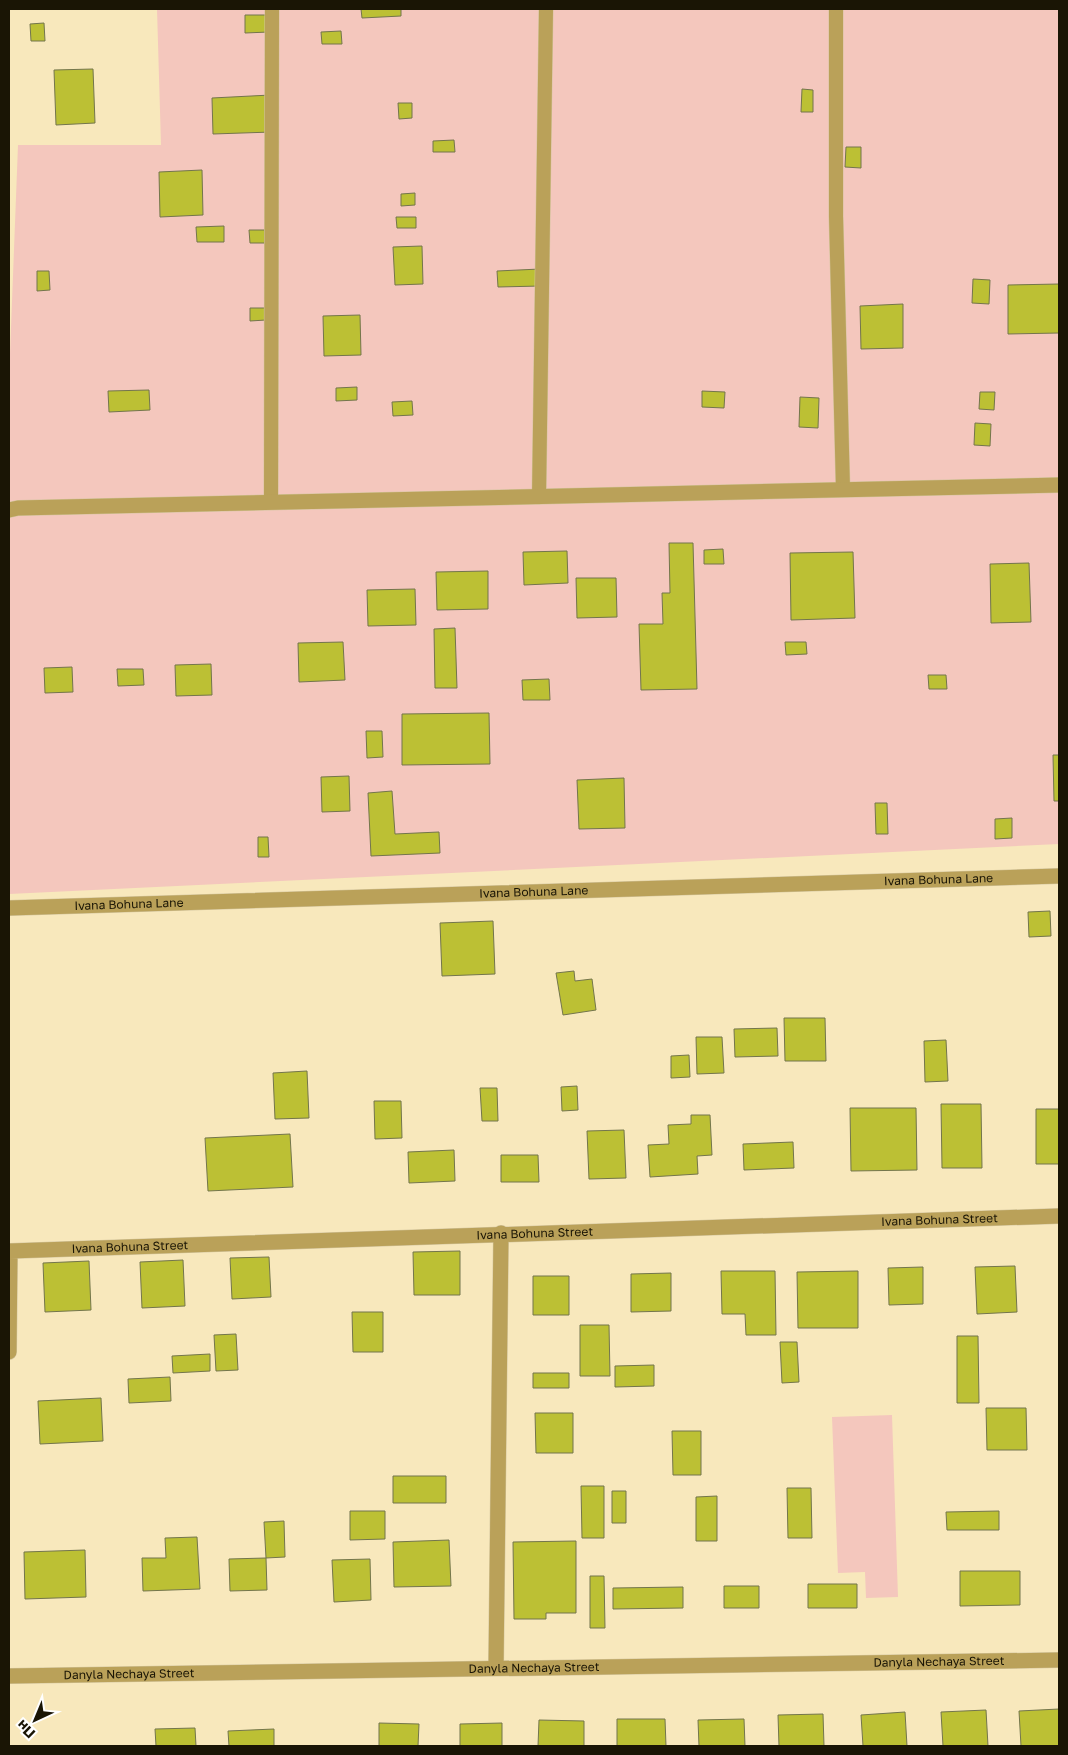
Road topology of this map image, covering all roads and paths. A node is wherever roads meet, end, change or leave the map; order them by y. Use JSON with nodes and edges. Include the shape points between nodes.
{"nodes":[{"id":1,"x":272,"y":9,"type":"edge"},
{"id":2,"x":546,"y":9,"type":"edge"},
{"id":3,"x":836,"y":9,"type":"edge"},
{"id":4,"x":1059,"y":484,"type":"edge"},
{"id":5,"x":843,"y":489,"type":"junction"},
{"id":6,"x":539,"y":497,"type":"junction"},
{"id":7,"x":271,"y":502,"type":"junction"},
{"id":8,"x":9,"y":510,"type":"edge"},
{"id":9,"x":1059,"y":876,"type":"edge"},
{"id":10,"x":9,"y":908,"type":"edge"},
{"id":11,"x":1059,"y":1216,"type":"edge"},
{"id":12,"x":501,"y":1234,"type":"junction"},
{"id":13,"x":9,"y":1352,"type":"edge"},
{"id":14,"x":1059,"y":1660,"type":"edge"},
{"id":15,"x":496,"y":1668,"type":"junction"},
{"id":16,"x":9,"y":1676,"type":"edge"}],
"edges":[{"from":1,"to":7,"type":"lane"},
{"from":2,"to":6,"type":"lane"},
{"from":3,"to":5,"type":"lane","via":[[836,216]]},
{"from":4,"to":5,"type":"street"},
{"from":5,"to":6,"type":"street"},
{"from":6,"to":7,"type":"street"},
{"from":7,"to":8,"type":"street"},
{"from":9,"to":10,"type":"street","name":"Ivana Bohuna Lane"},
{"from":11,"to":12,"type":"street","name":"Ivana Bohuna Street"},
{"from":12,"to":13,"type":"street","name":"Ivana Bohuna Street","via":[[10,1251]]},
{"from":12,"to":15,"type":"street"},
{"from":14,"to":15,"type":"street","name":"Danyla Nechaya Street"},
{"from":15,"to":16,"type":"street","name":"Danyla Nechaya Street"}]}
